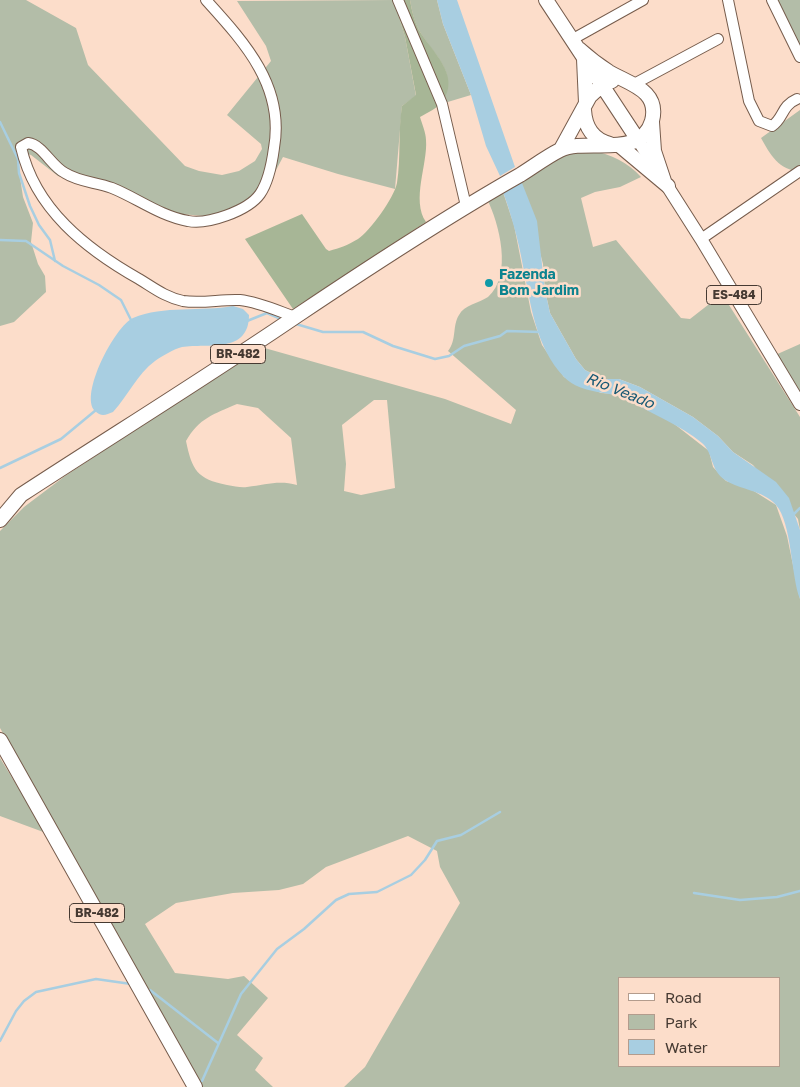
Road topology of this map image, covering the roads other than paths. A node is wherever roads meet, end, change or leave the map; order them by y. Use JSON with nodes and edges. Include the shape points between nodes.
{"nodes":[{"id":1,"x":206,"y":0,"type":"edge"},
{"id":2,"x":398,"y":0,"type":"edge"},
{"id":3,"x":546,"y":0,"type":"edge"},
{"id":4,"x":643,"y":0,"type":"edge"},
{"id":5,"x":728,"y":0,"type":"edge"},
{"id":6,"x":772,"y":0,"type":"edge"},
{"id":7,"x":718,"y":39,"type":"dead end"},
{"id":8,"x":579,"y":48,"type":"junction"},
{"id":9,"x":800,"y":57,"type":"edge"},
{"id":10,"x":634,"y":83,"type":"junction"},
{"id":11,"x":603,"y":84,"type":"junction"},
{"id":12,"x":797,"y":99,"type":"dead end"},
{"id":13,"x":585,"y":107,"type":"junction"},
{"id":14,"x":652,"y":122,"type":"junction"},
{"id":15,"x":638,"y":140,"type":"junction"},
{"id":16,"x":616,"y":145,"type":"junction"},
{"id":17,"x":561,"y":149,"type":"junction"},
{"id":18,"x":800,"y":171,"type":"edge"},
{"id":19,"x":666,"y":184,"type":"junction"},
{"id":20,"x":466,"y":206,"type":"junction"},
{"id":21,"x":701,"y":239,"type":"junction"},
{"id":22,"x":295,"y":317,"type":"junction"},
{"id":23,"x":800,"y":404,"type":"edge"},
{"id":24,"x":0,"y":520,"type":"edge"},
{"id":25,"x":0,"y":740,"type":"edge"},
{"id":26,"x":195,"y":1087,"type":"edge"}],
"edges":[{"from":1,"to":22,"type":"street","via":[[241,38],[271,89],[276,119],[275,146],[268,176],[259,195],[248,206],[218,219],[189,222],[154,210],[110,187],[65,174],[28,142],[21,147],[25,165],[50,210],[79,239],[111,264],[164,296],[194,302],[241,300]]},
{"from":2,"to":20,"type":"street","via":[[442,104]]},
{"from":3,"to":8,"type":"highway"},
{"from":4,"to":8,"type":"street"},
{"from":5,"to":12,"type":"street","via":[[749,101],[759,121],[772,126],[778,122],[788,103]]},
{"from":6,"to":9,"type":"street"},
{"from":7,"to":10,"type":"street"},
{"from":8,"to":10,"type":"highway","via":[[602,68]]},
{"from":8,"to":11,"type":"highway","number":"ES-484"},
{"from":8,"to":13,"type":"highway"},
{"from":10,"to":11,"type":"highway"},
{"from":10,"to":14,"type":"highway","via":[[650,100]]},
{"from":11,"to":13,"type":"highway","number":"BR-482"},
{"from":11,"to":15,"type":"highway","number":"ES-484"},
{"from":13,"to":16,"type":"highway","via":[[586,123],[592,134],[600,141]]},
{"from":13,"to":17,"type":"highway","number":"BR-482"},
{"from":14,"to":15,"type":"highway"},
{"from":14,"to":19,"type":"highway","via":[[654,150]]},
{"from":15,"to":16,"type":"highway","number":"BR-482"},
{"from":15,"to":19,"type":"main road","number":"ES-484"},
{"from":16,"to":17,"type":"highway","number":"BR-482"},
{"from":16,"to":19,"type":"highway"},
{"from":17,"to":20,"type":"highway","number":"BR-482"},
{"from":18,"to":21,"type":"street"},
{"from":19,"to":21,"type":"main road","number":"ES-484"},
{"from":20,"to":22,"type":"highway","number":"BR-482"},
{"from":21,"to":23,"type":"main road","number":"ES-484"},
{"from":22,"to":24,"type":"highway","number":"BR-482","via":[[21,495]]},
{"from":25,"to":26,"type":"highway","number":"BR-482"}]}
